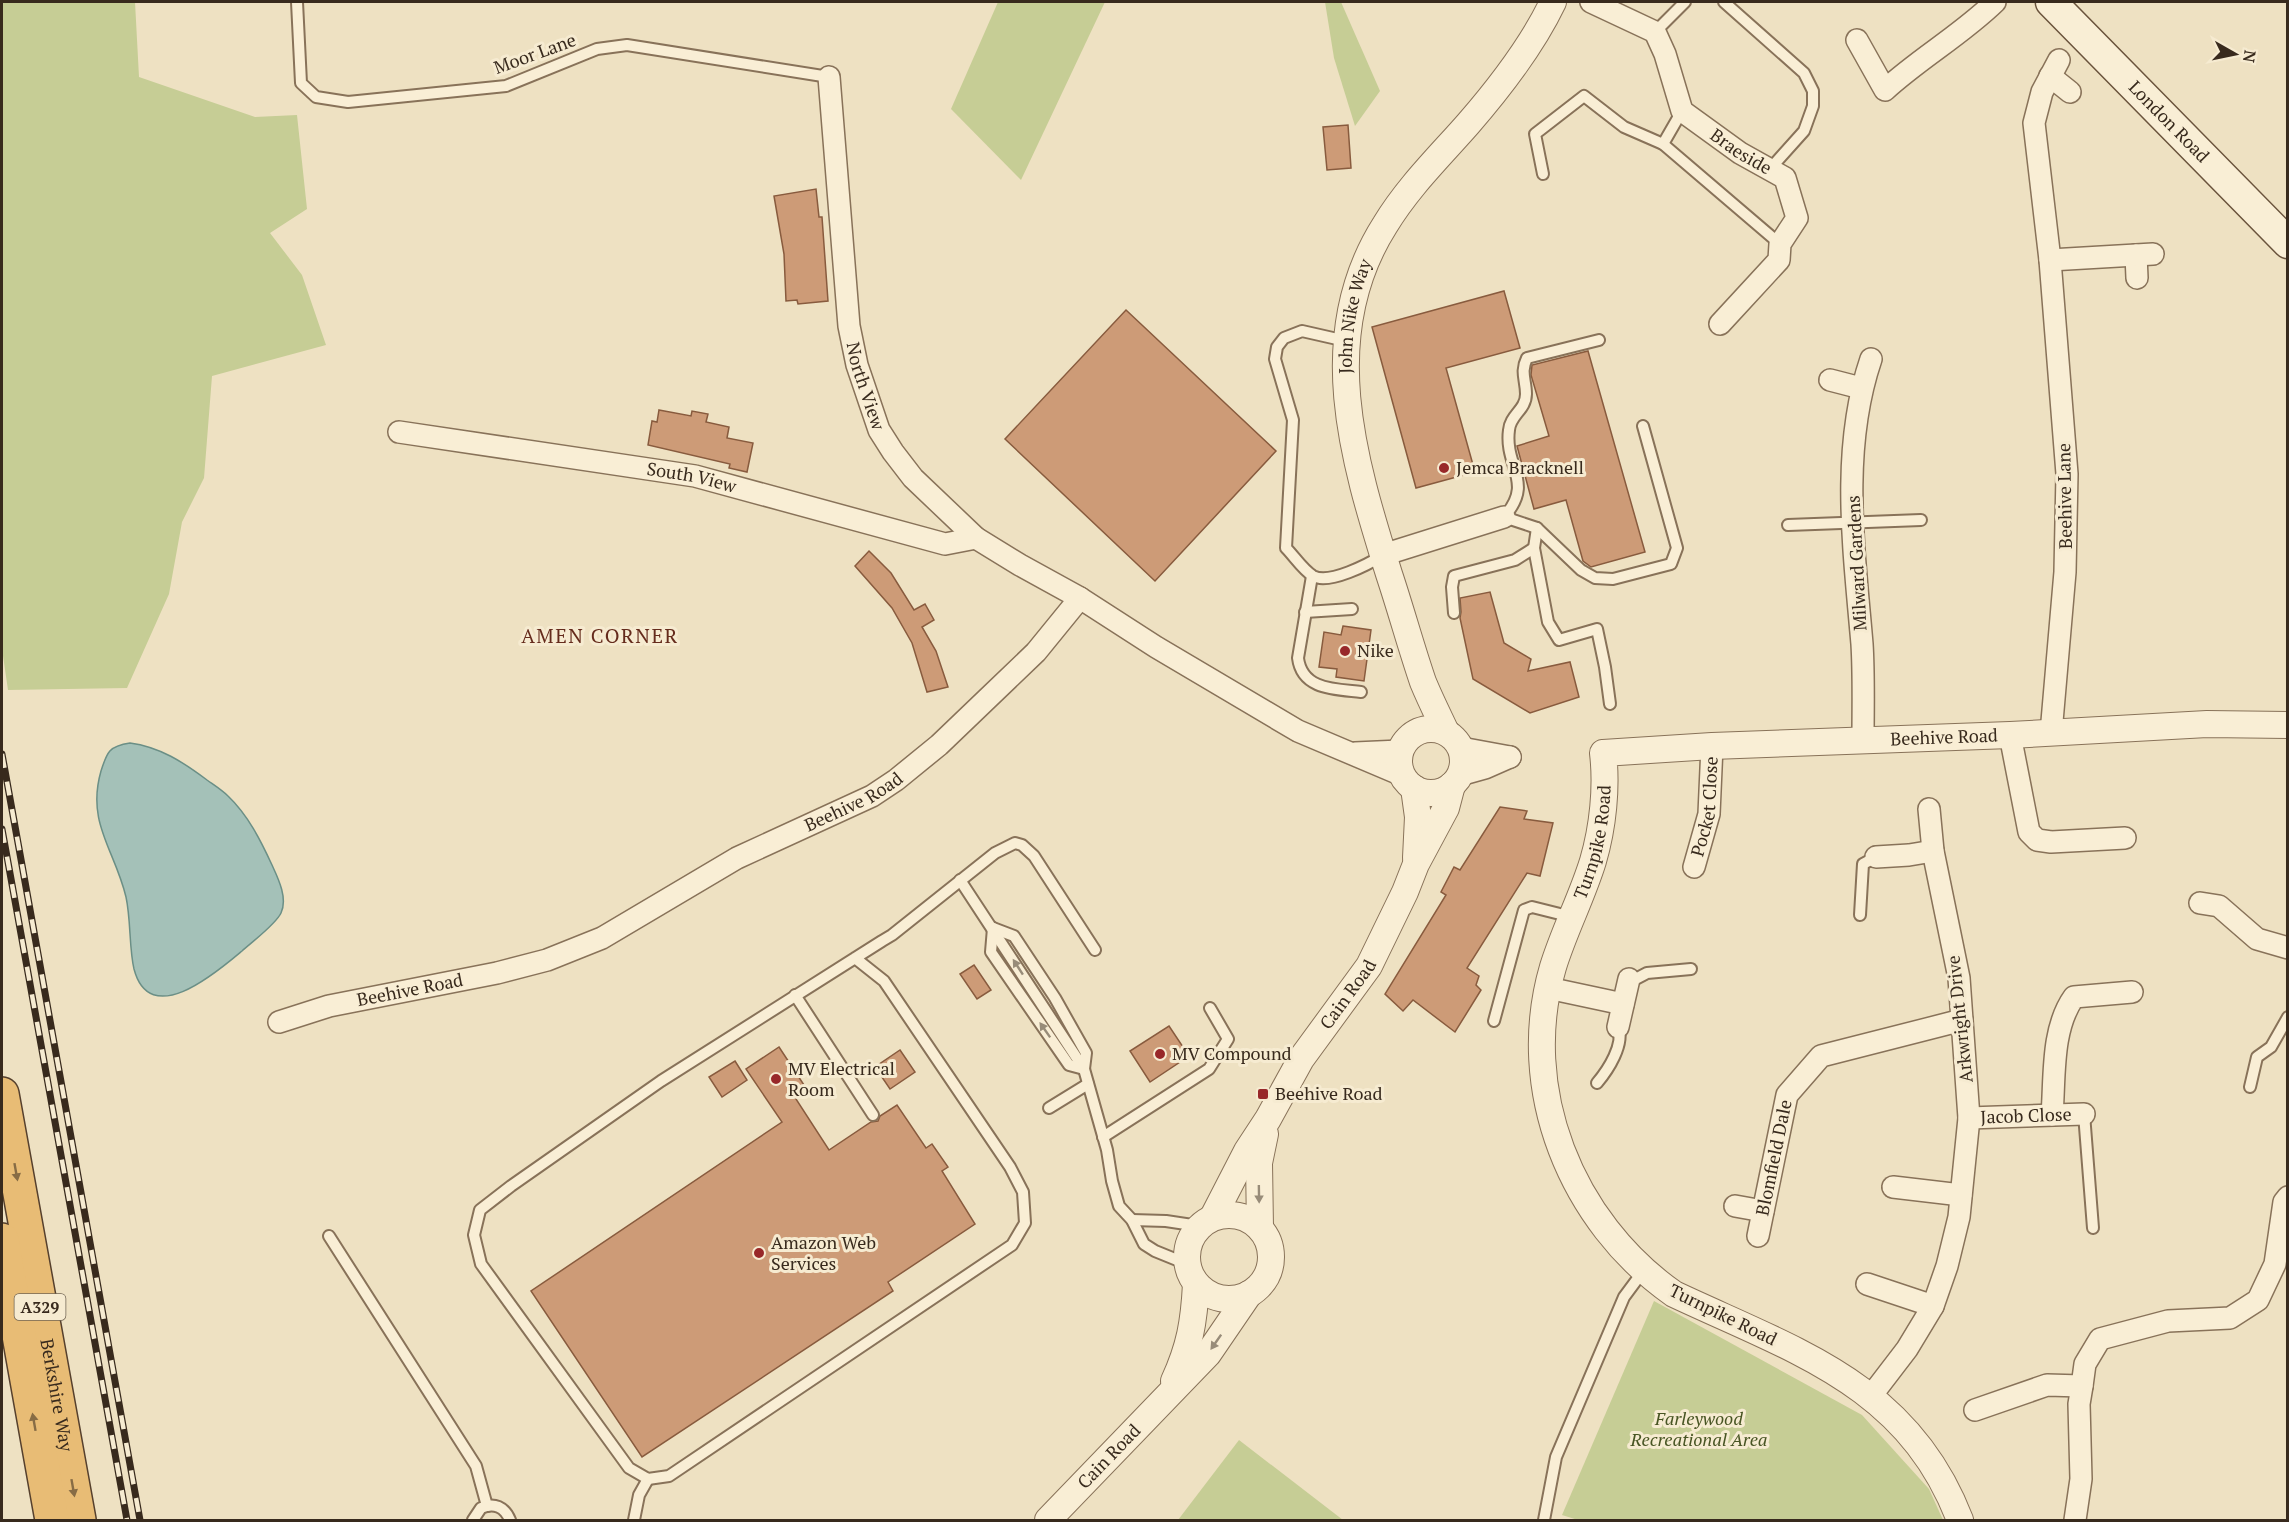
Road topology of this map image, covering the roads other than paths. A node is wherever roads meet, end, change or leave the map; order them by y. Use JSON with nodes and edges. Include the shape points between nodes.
{"nodes":[{"id":1,"x":297,"y":2,"type":"edge"},
{"id":2,"x":1553,"y":2,"type":"edge"},
{"id":3,"x":1591,"y":2,"type":"edge"},
{"id":4,"x":1685,"y":2,"type":"edge"},
{"id":5,"x":1724,"y":2,"type":"edge"},
{"id":6,"x":1995,"y":2,"type":"edge"},
{"id":7,"x":2051,"y":2,"type":"edge"},
{"id":8,"x":1655,"y":32,"type":"junction"},
{"id":9,"x":1857,"y":40,"type":"dead end"},
{"id":10,"x":829,"y":77,"type":"joint"},
{"id":11,"x":2070,"y":92,"type":"dead end"},
{"id":12,"x":1682,"y":111,"type":"junction"},
{"id":13,"x":1663,"y":144,"type":"junction"},
{"id":14,"x":1770,"y":170,"type":"junction"},
{"id":15,"x":1543,"y":174,"type":"dead end"},
{"id":16,"x":2283,"y":230,"type":"edge"},
{"id":17,"x":1780,"y":244,"type":"junction"},
{"id":18,"x":2050,"y":260,"type":"junction"},
{"id":19,"x":2137,"y":278,"type":"dead end"},
{"id":20,"x":1720,"y":324,"type":"dead end"},
{"id":21,"x":1599,"y":340,"type":"dead end"},
{"id":22,"x":1346,"y":341,"type":"junction"},
{"id":23,"x":1871,"y":359,"type":"dead end"},
{"id":24,"x":1830,"y":380,"type":"dead end"},
{"id":25,"x":1861,"y":388,"type":"junction"},
{"id":26,"x":1643,"y":426,"type":"dead end"},
{"id":27,"x":399,"y":432,"type":"dead end"},
{"id":28,"x":1504,"y":517,"type":"junction"},
{"id":29,"x":1921,"y":520,"type":"dead end"},
{"id":30,"x":1853,"y":522,"type":"junction"},
{"id":31,"x":1788,"y":525,"type":"dead end"},
{"id":32,"x":1537,"y":528,"type":"junction"},
{"id":33,"x":976,"y":538,"type":"junction"},
{"id":34,"x":1534,"y":548,"type":"junction"},
{"id":35,"x":1383,"y":555,"type":"junction"},
{"id":36,"x":1312,"y":576,"type":"junction"},
{"id":37,"x":1080,"y":598,"type":"junction"},
{"id":38,"x":1352,"y":609,"type":"dead end"},
{"id":39,"x":1305,"y":612,"type":"junction"},
{"id":40,"x":1454,"y":613,"type":"dead end"},
{"id":41,"x":1424,"y":683,"type":"junction"},
{"id":42,"x":1361,"y":692,"type":"dead end"},
{"id":43,"x":1610,"y":704,"type":"dead end"},
{"id":44,"x":2288,"y":725,"type":"edge"},
{"id":45,"x":2051,"y":733,"type":"junction"},
{"id":46,"x":2010,"y":735,"type":"junction"},
{"id":47,"x":1453,"y":740,"type":"junction"},
{"id":48,"x":1863,"y":740,"type":"junction"},
{"id":49,"x":1712,"y":746,"type":"junction"},
{"id":50,"x":1603,"y":753,"type":"joint"},
{"id":51,"x":1407,"y":762,"type":"junction"},
{"id":52,"x":1456,"y":780,"type":"junction"},
{"id":53,"x":1929,"y":809,"type":"dead end"},
{"id":54,"x":2125,"y":838,"type":"dead end"},
{"id":55,"x":1933,"y":851,"type":"junction"},
{"id":56,"x":1876,"y":857,"type":"joint"},
{"id":57,"x":1416,"y":864,"type":"junction"},
{"id":58,"x":1694,"y":867,"type":"dead end"},
{"id":59,"x":960,"y":880,"type":"junction"},
{"id":60,"x":2200,"y":903,"type":"dead end"},
{"id":61,"x":1860,"y":915,"type":"dead end"},
{"id":62,"x":1572,"y":917,"type":"junction"},
{"id":63,"x":993,"y":928,"type":"junction"},
{"id":64,"x":2288,"y":948,"type":"edge"},
{"id":65,"x":1095,"y":950,"type":"dead end"},
{"id":66,"x":855,"y":958,"type":"junction"},
{"id":67,"x":1691,"y":969,"type":"dead end"},
{"id":68,"x":1548,"y":988,"type":"junction"},
{"id":69,"x":1626,"y":989,"type":"junction"},
{"id":70,"x":2132,"y":992,"type":"dead end"},
{"id":71,"x":795,"y":995,"type":"junction"},
{"id":72,"x":1210,"y":1008,"type":"dead end"},
{"id":73,"x":2288,"y":1017,"type":"edge"},
{"id":74,"x":1962,"y":1020,"type":"junction"},
{"id":75,"x":1494,"y":1021,"type":"dead end"},
{"id":76,"x":279,"y":1022,"type":"dead end"},
{"id":77,"x":1618,"y":1027,"type":"joint"},
{"id":78,"x":1084,"y":1069,"type":"junction"},
{"id":79,"x":1597,"y":1083,"type":"dead end"},
{"id":80,"x":1089,"y":1084,"type":"junction"},
{"id":81,"x":2250,"y":1087,"type":"dead end"},
{"id":82,"x":2,"y":1094,"type":"edge"},
{"id":83,"x":1049,"y":1108,"type":"dead end"},
{"id":84,"x":2084,"y":1114,"type":"joint"},
{"id":85,"x":873,"y":1115,"type":"dead end"},
{"id":86,"x":2052,"y":1115,"type":"junction"},
{"id":87,"x":1969,"y":1118,"type":"junction"},
{"id":88,"x":1268,"y":1119,"type":"junction"},
{"id":89,"x":1103,"y":1137,"type":"junction"},
{"id":90,"x":1893,"y":1187,"type":"dead end"},
{"id":91,"x":1961,"y":1195,"type":"junction"},
{"id":92,"x":2288,"y":1197,"type":"edge"},
{"id":93,"x":1735,"y":1206,"type":"dead end"},
{"id":94,"x":1763,"y":1211,"type":"junction"},
{"id":95,"x":1132,"y":1220,"type":"junction"},
{"id":96,"x":1206,"y":1221,"type":"junction"},
{"id":97,"x":1260,"y":1228,"type":"junction"},
{"id":98,"x":2092,"y":1228,"type":"dead end"},
{"id":99,"x":329,"y":1236,"type":"dead end"},
{"id":100,"x":1758,"y":1236,"type":"dead end"},
{"id":101,"x":2,"y":1239,"type":"edge"},
{"id":102,"x":1644,"y":1269,"type":"junction"},
{"id":103,"x":1192,"y":1274,"type":"junction"},
{"id":104,"x":1867,"y":1284,"type":"dead end"},
{"id":105,"x":1249,"y":1294,"type":"junction"},
{"id":106,"x":1933,"y":1306,"type":"junction"},
{"id":107,"x":2082,"y":1386,"type":"junction"},
{"id":108,"x":1169,"y":1392,"type":"junction"},
{"id":109,"x":1871,"y":1396,"type":"junction"},
{"id":110,"x":1975,"y":1410,"type":"dead end"},
{"id":111,"x":648,"y":1479,"type":"junction"},
{"id":112,"x":487,"y":1506,"type":"junction"},
{"id":113,"x":52,"y":1521,"type":"edge"},
{"id":114,"x":79,"y":1521,"type":"edge"},
{"id":115,"x":473,"y":1521,"type":"edge"},
{"id":116,"x":510,"y":1521,"type":"edge"},
{"id":117,"x":634,"y":1521,"type":"edge"},
{"id":118,"x":1048,"y":1521,"type":"edge"},
{"id":119,"x":1544,"y":1521,"type":"edge"},
{"id":120,"x":1960,"y":1521,"type":"edge"},
{"id":121,"x":2075,"y":1521,"type":"edge"}],
"edges":[{"from":1,"to":10,"type":"lane","name":"Moor Lane","via":[[301,83],[316,97],[348,102],[506,86],[597,49],[627,45]]},
{"from":2,"to":22,"type":"street","name":"John Nike Way","via":[[1501,84],[1414,183],[1383,226],[1351,306]]},
{"from":3,"to":8,"type":"street"},
{"from":4,"to":8,"type":"lane"},
{"from":5,"to":14,"type":"lane","via":[[1804,73],[1813,91],[1814,106],[1804,131]]},
{"from":6,"to":9,"type":"street","via":[[1969,27],[1885,90]]},
{"from":7,"to":16,"type":"main road","name":"London Road"},
{"from":8,"to":12,"type":"street"},
{"from":10,"to":33,"type":"street","name":"North View","via":[[849,326],[868,402],[879,430],[913,478]]},
{"from":11,"to":18,"type":"street","name":"Beehive Lane","via":[[2055,68],[2042,92],[2034,123]]},
{"from":12,"to":13,"type":"lane"},
{"from":12,"to":14,"type":"street","name":"Braeside"},
{"from":13,"to":15,"type":"lane","via":[[1624,127],[1584,96],[1534,134]]},
{"from":13,"to":17,"type":"lane"},
{"from":14,"to":17,"type":"street","name":"Braeside","via":[[1785,178],[1797,218]]},
{"from":17,"to":20,"type":"street","name":"Braeside","via":[[1779,260]]},
{"from":18,"to":19,"type":"street","via":[[2145,254]]},
{"from":18,"to":45,"type":"street","name":"Beehive Lane","via":[[2067,474],[2065,572]]},
{"from":21,"to":28,"type":"lane","via":[[1527,358],[1522,374],[1525,401],[1512,419],[1508,439],[1518,496]]},
{"from":22,"to":35,"type":"street","name":"John Nike Way","via":[[1349,422]]},
{"from":22,"to":36,"type":"lane","via":[[1302,331],[1284,338],[1275,359],[1293,420],[1286,548]]},
{"from":23,"to":25,"type":"street","name":"Milward Gardens"},
{"from":24,"to":25,"type":"street"},
{"from":25,"to":30,"type":"street","name":"Milward Gardens","via":[[1854,434]]},
{"from":26,"to":32,"type":"lane","via":[[1677,548],[1671,564],[1612,579],[1595,578],[1581,570]]},
{"from":27,"to":33,"type":"street","name":"South View","via":[[695,476],[945,544]]},
{"from":28,"to":32,"type":"lane"},
{"from":28,"to":35,"type":"street"},
{"from":29,"to":30,"type":"lane"},
{"from":30,"to":31,"type":"lane"},
{"from":30,"to":48,"type":"street","name":"Milward Gardens","via":[[1862,647]]},
{"from":32,"to":34,"type":"lane"},
{"from":33,"to":37,"type":"street","name":"North View"},
{"from":34,"to":40,"type":"lane","via":[[1515,560],[1454,576]]},
{"from":34,"to":43,"type":"lane","via":[[1548,622],[1559,640],[1597,629]]},
{"from":35,"to":36,"type":"lane","via":[[1368,565],[1336,576]]},
{"from":35,"to":41,"type":"street","name":"John Nike Way"},
{"from":36,"to":39,"type":"lane"},
{"from":37,"to":51,"type":"street","via":[[1298,731],[1352,753]]},
{"from":37,"to":76,"type":"street","name":"Beehive Road","via":[[1036,652],[996,692],[939,745],[872,796],[737,858],[602,938],[547,960],[329,1006]]},
{"from":38,"to":39,"type":"lane"},
{"from":39,"to":42,"type":"lane","via":[[1299,668],[1317,684]]},
{"from":41,"to":47,"type":"street","name":"John Nike Way"},
{"from":41,"to":51,"type":"street","name":"John Nike Way"},
{"from":44,"to":45,"type":"street","name":"Beehive Road","via":[[2207,724]]},
{"from":45,"to":46,"type":"street","name":"Beehive Road"},
{"from":46,"to":48,"type":"street","name":"Beehive Road"},
{"from":46,"to":54,"type":"street","via":[[2029,832],[2037,840]]},
{"from":47,"to":51,"type":"street","via":[[1429,728]]},
{"from":47,"to":52,"type":"street","via":[[1464,757]]},
{"from":47,"to":52,"type":"street","via":[[1510,757]]},
{"from":48,"to":49,"type":"street","name":"Beehive Road"},
{"from":49,"to":50,"type":"street","name":"Beehive Road"},
{"from":49,"to":58,"type":"street","name":"Pocket Close","via":[[1709,814]]},
{"from":50,"to":62,"type":"street","name":"Turnpike Road","via":[[1599,830],[1593,860]]},
{"from":51,"to":52,"type":"street","via":[[1424,792],[1444,791]]},
{"from":51,"to":57,"type":"street","name":"Cain Road","via":[[1418,817]]},
{"from":52,"to":57,"type":"street","name":"Cain Road","via":[[1446,808]]},
{"from":53,"to":55,"type":"street","name":"Arkwright Drive"},
{"from":55,"to":56,"type":"street"},
{"from":55,"to":74,"type":"street","name":"Arkwright Drive","via":[[1959,978]]},
{"from":56,"to":61,"type":"lane","via":[[1863,864]]},
{"from":57,"to":88,"type":"street","name":"Cain Road","via":[[1369,966],[1301,1059]]},
{"from":59,"to":63,"type":"lane"},
{"from":59,"to":65,"type":"lane","via":[[995,853],[1015,843],[1022,845],[1034,856]]},
{"from":59,"to":66,"type":"lane","via":[[892,935]]},
{"from":60,"to":64,"type":"street","via":[[2219,906],[2258,939]]},
{"from":62,"to":68,"type":"street","name":"Turnpike Road"},
{"from":62,"to":75,"type":"lane","via":[[1532,907],[1524,910]]},
{"from":63,"to":78,"type":"lane","via":[[1014,936],[1055,998],[1086,1053]]},
{"from":78,"to":63,"type":"lane","one_way":true,"via":[[1069,1065],[991,952]]},
{"from":66,"to":71,"type":"lane"},
{"from":66,"to":111,"type":"lane","via":[[884,981],[1010,1167],[1023,1192],[1025,1223],[1012,1245],[669,1476]]},
{"from":67,"to":69,"type":"lane","via":[[1647,973]]},
{"from":68,"to":69,"type":"street"},
{"from":68,"to":102,"type":"street","name":"Turnpike Road","via":[[1542,1037],[1543,1075],[1564,1159],[1590,1209]]},
{"from":69,"to":77,"type":"street"},
{"from":70,"to":86,"type":"street","via":[[2074,997],[2065,1009],[2056,1052]]},
{"from":71,"to":85,"type":"lane"},
{"from":71,"to":111,"type":"lane","via":[[661,1081],[480,1210],[474,1235],[481,1264],[629,1468]]},
{"from":72,"to":89,"type":"lane","via":[[1228,1039],[1209,1069]]},
{"from":73,"to":81,"type":"lane","via":[[2271,1047],[2257,1057]]},
{"from":74,"to":87,"type":"street","name":"Arkwright Drive"},
{"from":74,"to":94,"type":"street","name":"Blomfield Dale","via":[[1821,1056],[1787,1095]]},
{"from":77,"to":79,"type":"lane","via":[[1612,1064]]},
{"from":78,"to":80,"type":"lane"},
{"from":80,"to":83,"type":"lane"},
{"from":80,"to":89,"type":"lane"},
{"from":82,"to":114,"type":"highway","name":"Berkshire Way","number":"A329","one_way":true},
{"from":84,"to":86,"type":"street","name":"Jacob Close"},
{"from":84,"to":98,"type":"lane"},
{"from":86,"to":87,"type":"street","name":"Jacob Close"},
{"from":87,"to":91,"type":"street","name":"Arkwright Drive"},
{"from":88,"to":96,"type":"street","name":"Cain Road"},
{"from":88,"to":97,"type":"street","name":"Cain Road","one_way":true,"via":[[1259,1163]]},
{"from":89,"to":95,"type":"lane","via":[[1119,1206]]},
{"from":90,"to":91,"type":"street"},
{"from":91,"to":106,"type":"street","name":"Arkwright Drive","via":[[1947,1266]]},
{"from":92,"to":107,"type":"street","via":[[2283,1202],[2275,1264],[2258,1300],[2230,1318],[2168,1321],[2100,1339],[2085,1364]]},
{"from":93,"to":94,"type":"street"},
{"from":94,"to":100,"type":"street","name":"Blomfield Dale"},
{"from":95,"to":96,"type":"lane"},
{"from":95,"to":103,"type":"lane","via":[[1144,1244]]},
{"from":96,"to":97,"type":"street","via":[[1228,1214]]},
{"from":96,"to":103,"type":"street","via":[[1191,1237],[1187,1251]]},
{"from":97,"to":105,"type":"street","via":[[1271,1258],[1265,1279]]},
{"from":99,"to":112,"type":"lane","via":[[476,1466]]},
{"from":113,"to":101,"type":"highway","name":"Berkshire Way","number":"A329","one_way":true},
{"from":102,"to":109,"type":"street","name":"Turnpike Road","via":[[1674,1294],[1836,1371]]},
{"from":102,"to":119,"type":"lane","via":[[1624,1297],[1556,1457]]},
{"from":103,"to":105,"type":"street","via":[[1215,1297],[1238,1298]]},
{"from":103,"to":108,"type":"street","name":"Cain Road","via":[[1195,1307],[1188,1349]]},
{"from":104,"to":106,"type":"street"},
{"from":105,"to":108,"type":"street","name":"Cain Road","one_way":true,"via":[[1208,1354]]},
{"from":106,"to":109,"type":"street","name":"Arkwright Drive"},
{"from":107,"to":110,"type":"street","via":[[2039,1387]]},
{"from":107,"to":121,"type":"street","via":[[2081,1479]]},
{"from":108,"to":118,"type":"street","name":"Cain Road"},
{"from":109,"to":120,"type":"street","name":"Turnpike Road","via":[[1926,1454]]},
{"from":111,"to":117,"type":"lane","via":[[639,1495]]},
{"from":112,"to":115,"type":"lane","via":[[476,1513]]},
{"from":112,"to":116,"type":"lane","via":[[500,1507]]}]}
